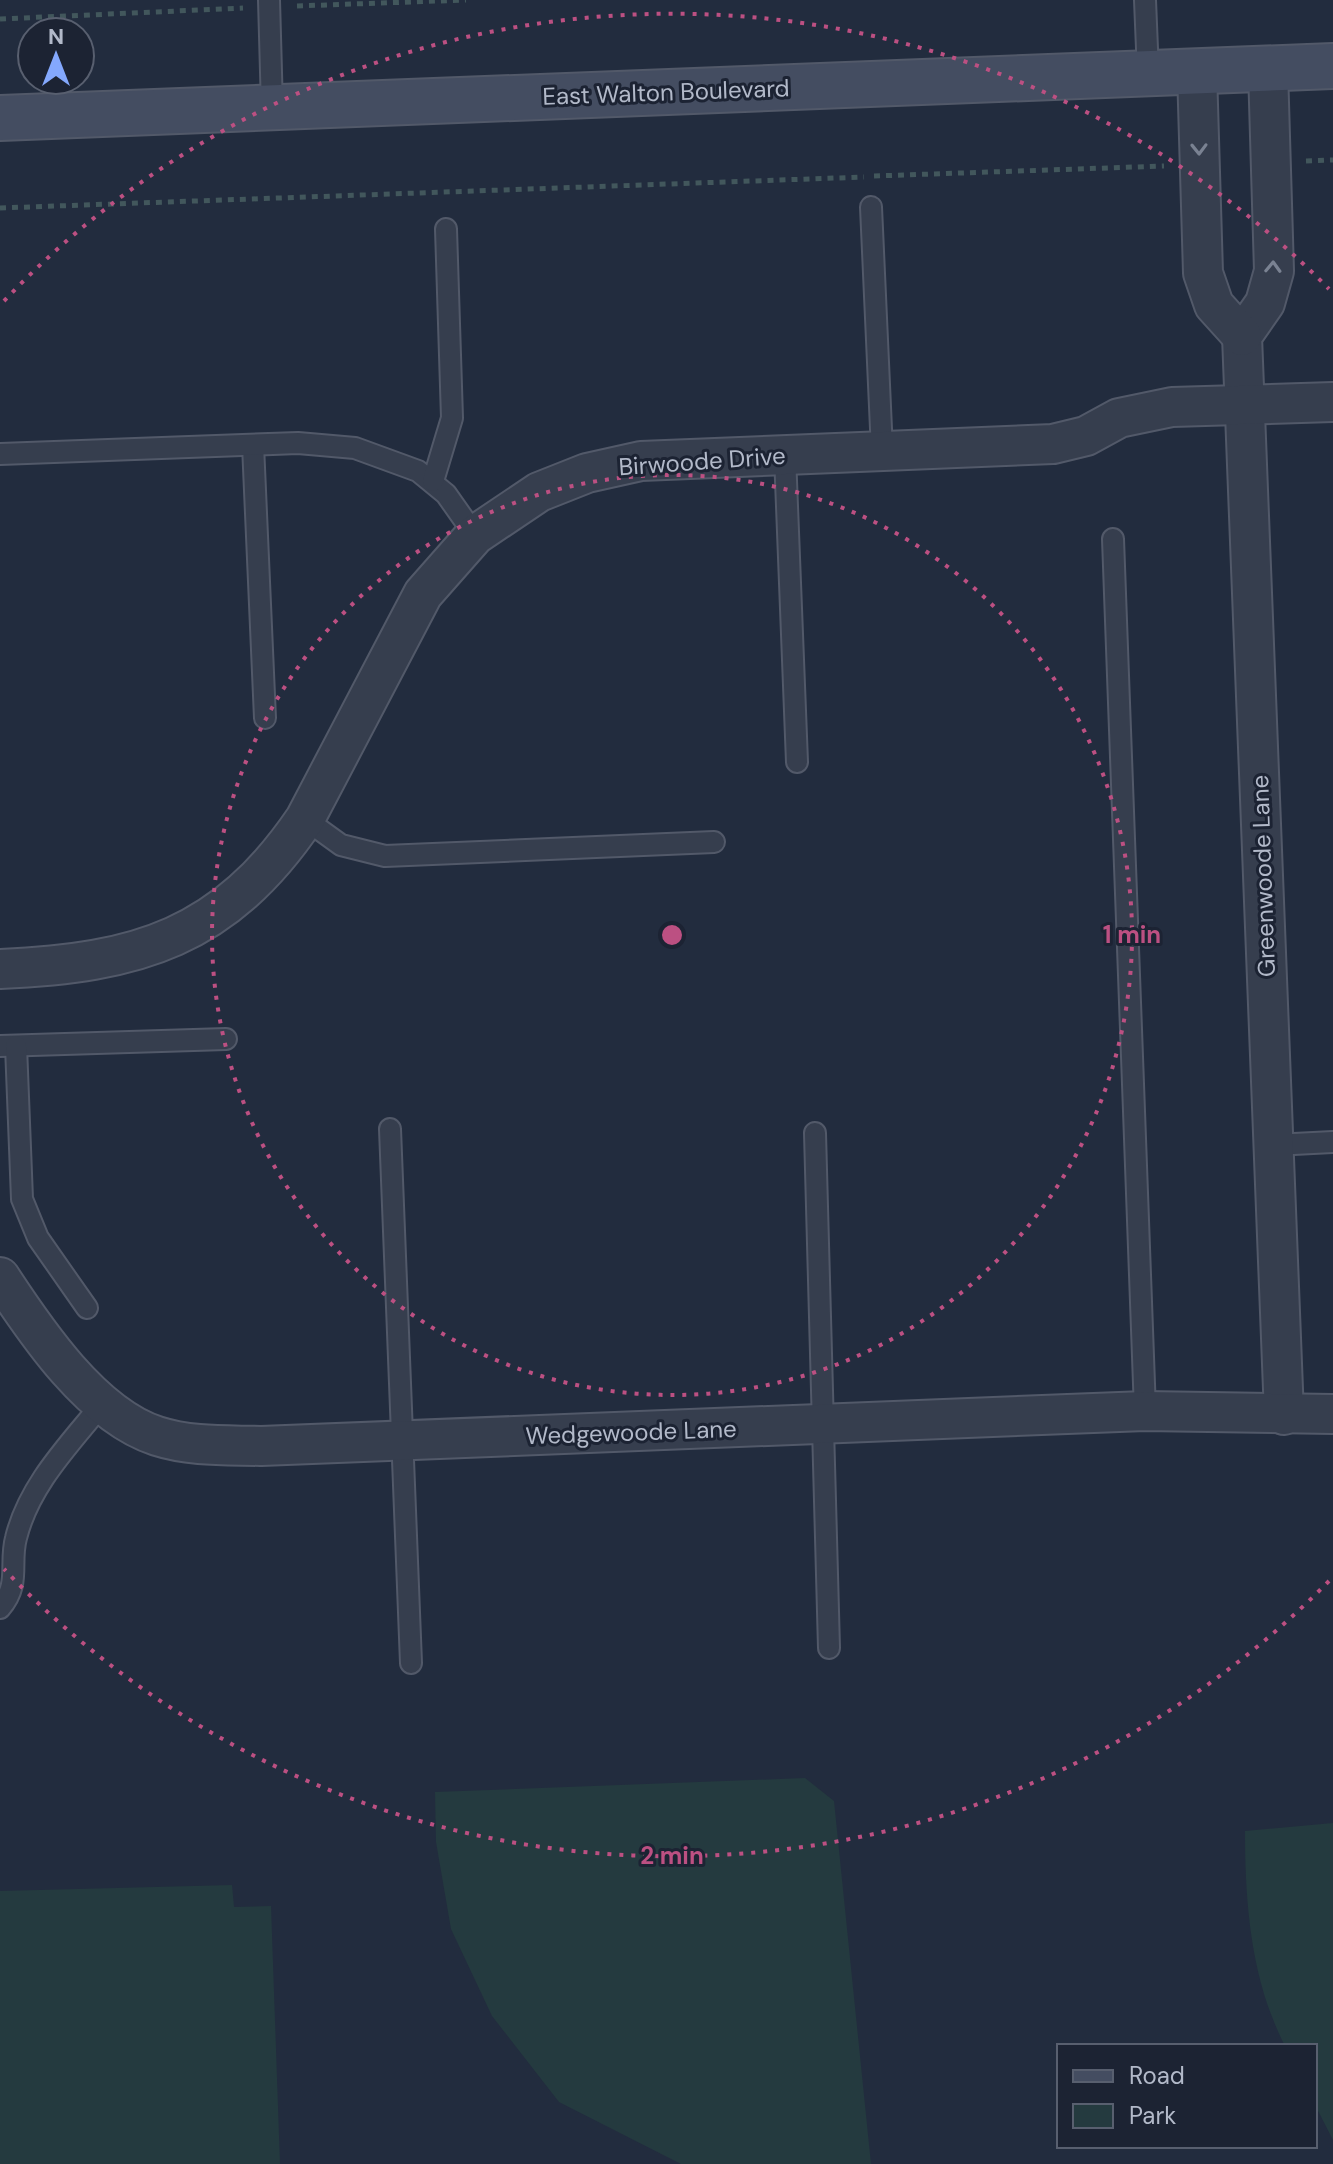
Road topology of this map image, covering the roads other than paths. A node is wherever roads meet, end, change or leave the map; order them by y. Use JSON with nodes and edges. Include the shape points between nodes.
{"nodes":[{"id":1,"x":1145,"y":0,"type":"edge"},
{"id":2,"x":269,"y":4,"type":"edge"},
{"id":3,"x":1333,"y":66,"type":"edge"},
{"id":4,"x":1268,"y":69,"type":"junction"},
{"id":5,"x":1197,"y":71,"type":"junction"},
{"id":6,"x":1148,"y":73,"type":"junction"},
{"id":7,"x":272,"y":108,"type":"junction"},
{"id":8,"x":0,"y":118,"type":"edge"},
{"id":9,"x":871,"y":207,"type":"dead end"},
{"id":10,"x":446,"y":229,"type":"dead end"},
{"id":11,"x":1242,"y":336,"type":"junction"},
{"id":12,"x":1333,"y":402,"type":"edge"},
{"id":13,"x":1245,"y":405,"type":"junction"},
{"id":14,"x":253,"y":445,"type":"junction"},
{"id":15,"x":882,"y":451,"type":"junction"},
{"id":16,"x":0,"y":454,"type":"edge"},
{"id":17,"x":785,"y":455,"type":"junction"},
{"id":18,"x":433,"y":481,"type":"junction"},
{"id":19,"x":475,"y":535,"type":"junction"},
{"id":20,"x":1113,"y":539,"type":"dead end"},
{"id":21,"x":265,"y":718,"type":"dead end"},
{"id":22,"x":797,"y":762,"type":"dead end"},
{"id":23,"x":305,"y":819,"type":"junction"},
{"id":24,"x":714,"y":842,"type":"dead end"},
{"id":25,"x":0,"y":969,"type":"edge"},
{"id":26,"x":226,"y":1039,"type":"dead end"},
{"id":27,"x":8,"y":1046,"type":"edge"},
{"id":28,"x":390,"y":1129,"type":"dead end"},
{"id":29,"x":815,"y":1133,"type":"dead end"},
{"id":30,"x":1333,"y":1142,"type":"edge"},
{"id":31,"x":1274,"y":1145,"type":"junction"},
{"id":32,"x":0,"y":1277,"type":"edge"},
{"id":33,"x":87,"y":1308,"type":"dead end"},
{"id":34,"x":102,"y":1404,"type":"junction"},
{"id":35,"x":1145,"y":1411,"type":"junction"},
{"id":36,"x":1333,"y":1414,"type":"edge"},
{"id":37,"x":1284,"y":1415,"type":"junction"},
{"id":38,"x":823,"y":1424,"type":"junction"},
{"id":39,"x":402,"y":1441,"type":"junction"},
{"id":40,"x":0,"y":1608,"type":"edge"},
{"id":41,"x":829,"y":1648,"type":"dead end"},
{"id":42,"x":411,"y":1663,"type":"dead end"}],
"edges":[{"from":1,"to":6,"type":"lane"},
{"from":2,"to":7,"type":"lane"},
{"from":3,"to":4,"type":"main road","name":"East Walton Boulevard"},
{"from":4,"to":5,"type":"main road","name":"East Walton Boulevard"},
{"from":11,"to":4,"type":"street","one_way":true,"via":[[1271,287]]},
{"from":5,"to":6,"type":"main road","name":"East Walton Boulevard"},
{"from":5,"to":11,"type":"street","one_way":true,"via":[[1206,289]]},
{"from":6,"to":7,"type":"main road","name":"East Walton Boulevard"},
{"from":7,"to":8,"type":"main road","name":"East Walton Boulevard"},
{"from":9,"to":15,"type":"lane"},
{"from":10,"to":18,"type":"lane","via":[[452,418]]},
{"from":11,"to":13,"type":"street","name":"Greenwoode Lane"},
{"from":12,"to":13,"type":"street","name":"Birwoode Drive"},
{"from":13,"to":15,"type":"street","name":"Birwoode Drive","via":[[1172,407],[1119,418],[1086,436],[1053,444]]},
{"from":13,"to":31,"type":"street","name":"Greenwoode Lane"},
{"from":14,"to":16,"type":"lane"},
{"from":14,"to":18,"type":"lane","via":[[355,448],[402,463]]},
{"from":14,"to":21,"type":"lane"},
{"from":15,"to":17,"type":"street","name":"Birwoode Drive"},
{"from":17,"to":19,"type":"street","name":"Birwoode Drive","via":[[613,466],[539,492]]},
{"from":17,"to":22,"type":"lane"},
{"from":18,"to":19,"type":"lane"},
{"from":19,"to":23,"type":"street","name":"Birwoode Drive","via":[[438,573],[408,618]]},
{"from":20,"to":35,"type":"lane"},
{"from":23,"to":24,"type":"lane","via":[[341,845],[385,856]]},
{"from":23,"to":25,"type":"street","name":"Birwoode Drive","via":[[244,891],[181,933],[92,963]]},
{"from":26,"to":27,"type":"lane"},
{"from":27,"to":33,"type":"lane","via":[[22,1199],[38,1238]]},
{"from":28,"to":39,"type":"lane"},
{"from":29,"to":38,"type":"lane"},
{"from":30,"to":31,"type":"lane"},
{"from":31,"to":37,"type":"street","name":"Greenwoode Lane"},
{"from":32,"to":34,"type":"street","name":"Wedgewoode Lane"},
{"from":34,"to":39,"type":"street","name":"Wedgewoode Lane","via":[[140,1429],[197,1444]]},
{"from":34,"to":40,"type":"lane","via":[[40,1480],[15,1539],[14,1585]]},
{"from":35,"to":37,"type":"street","name":"Wedgewoode Lane"},
{"from":35,"to":38,"type":"street","name":"Wedgewoode Lane"},
{"from":36,"to":37,"type":"street","name":"Wedgewoode Lane"},
{"from":38,"to":39,"type":"street","name":"Wedgewoode Lane"},
{"from":38,"to":41,"type":"lane"},
{"from":39,"to":42,"type":"lane"}]}
